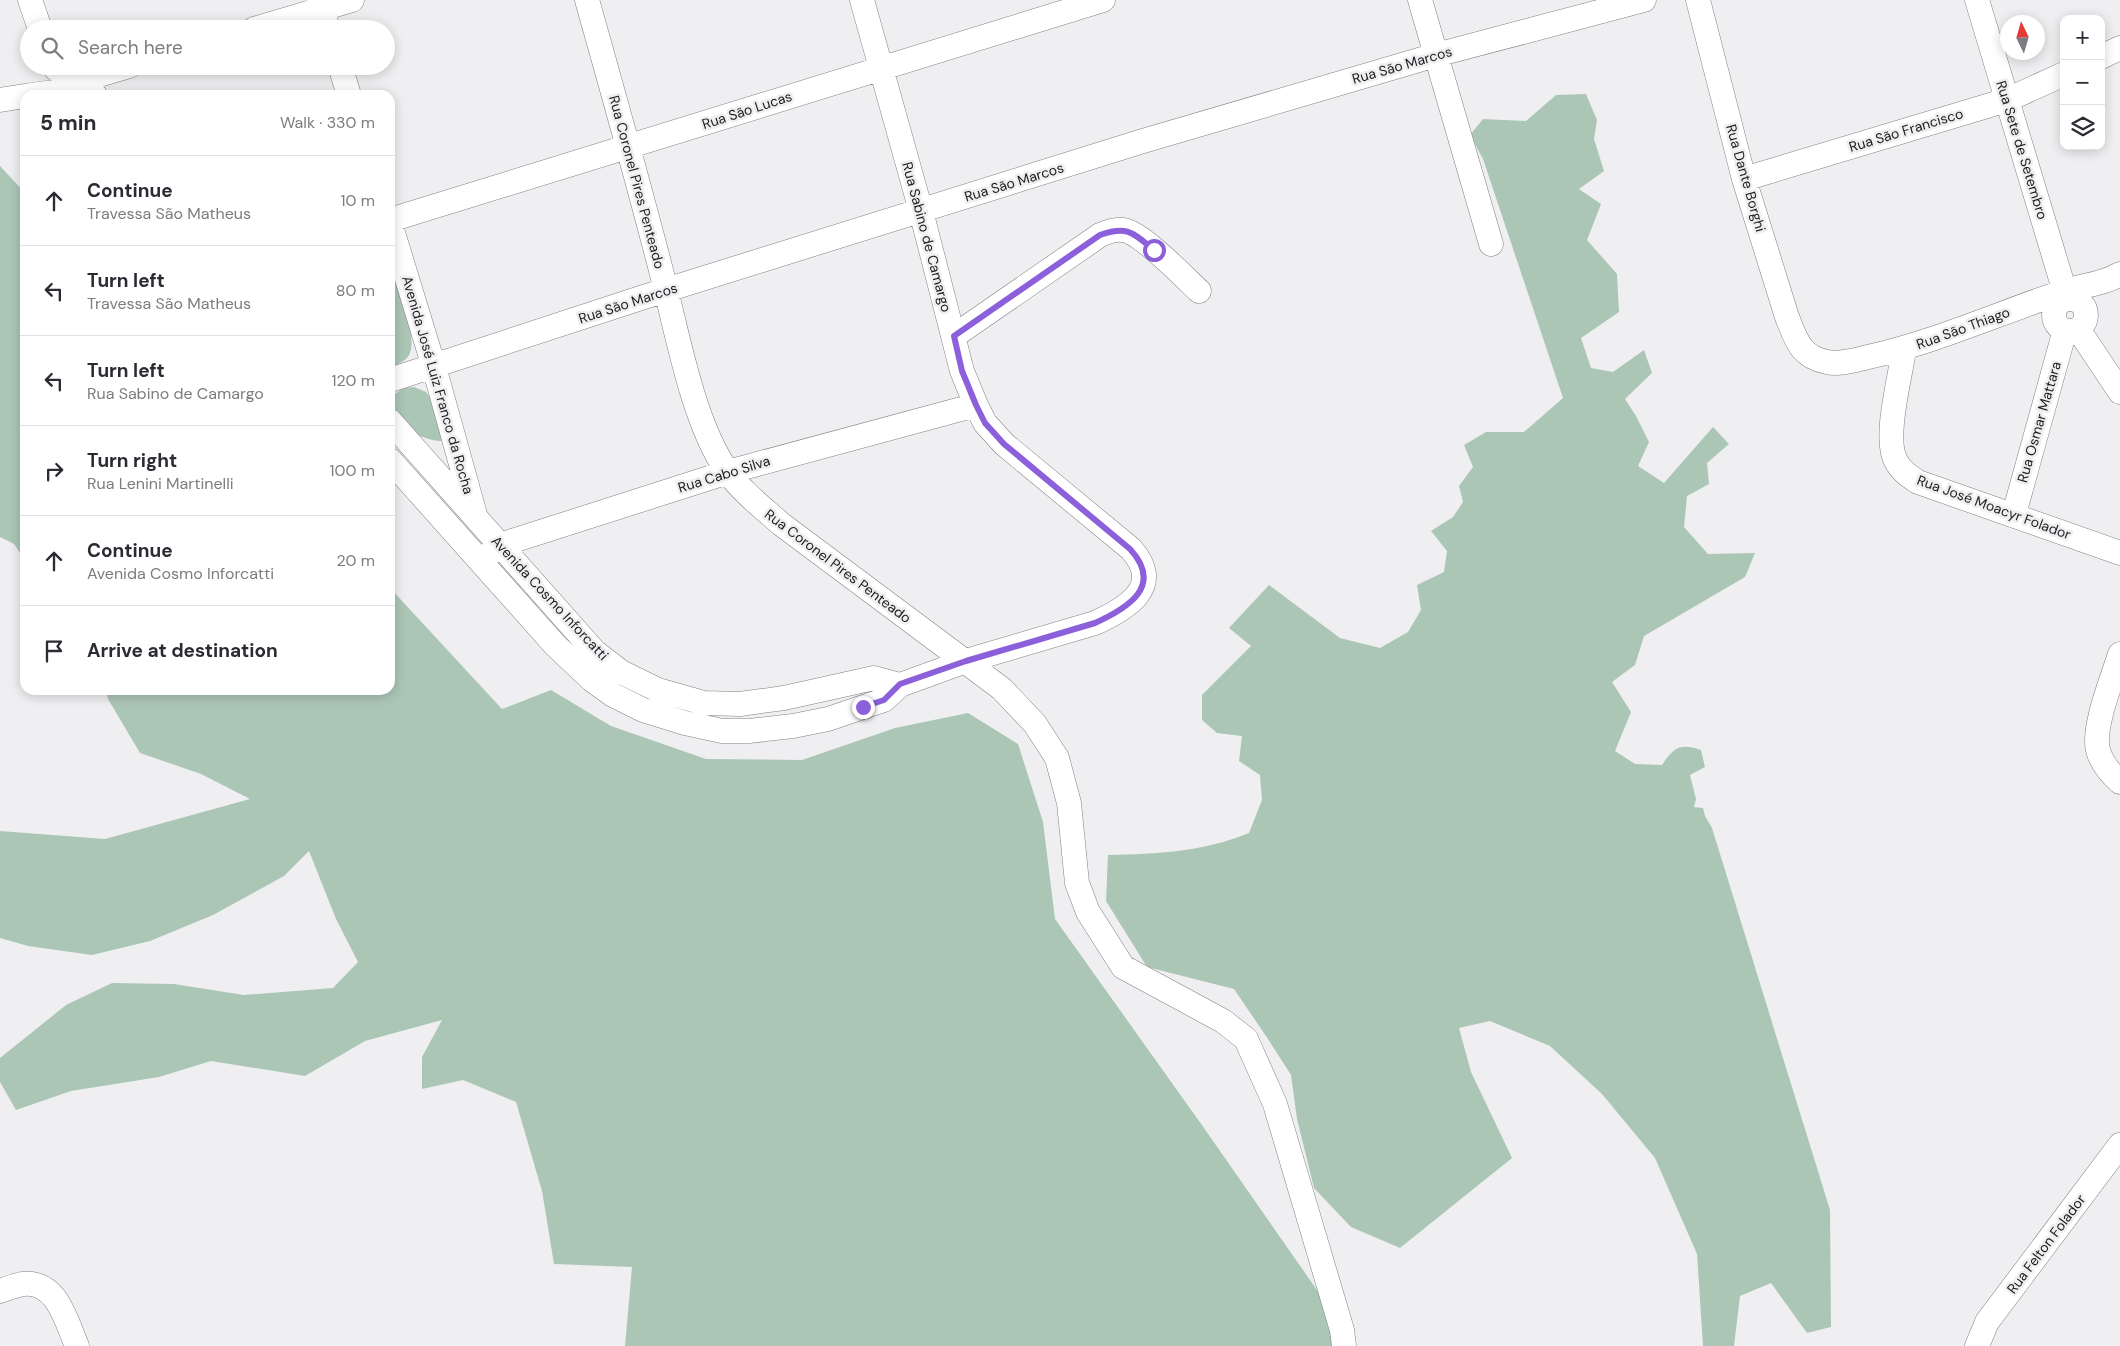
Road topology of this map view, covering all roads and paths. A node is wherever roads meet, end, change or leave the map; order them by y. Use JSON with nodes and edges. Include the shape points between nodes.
{"nodes":[{"id":1,"x":30,"y":0,"type":"edge"},
{"id":2,"x":352,"y":0,"type":"edge"},
{"id":3,"x":587,"y":0,"type":"edge"},
{"id":4,"x":862,"y":0,"type":"edge"},
{"id":5,"x":1103,"y":0,"type":"edge"},
{"id":6,"x":1420,"y":0,"type":"edge"},
{"id":7,"x":1644,"y":0,"type":"edge"},
{"id":8,"x":1698,"y":0,"type":"edge"},
{"id":9,"x":1977,"y":0,"type":"edge"},
{"id":10,"x":323,"y":12,"type":"edge"},
{"id":11,"x":37,"y":20,"type":"edge"},
{"id":12,"x":291,"y":20,"type":"edge"},
{"id":13,"x":2120,"y":48,"type":"edge"},
{"id":14,"x":1436,"y":55,"type":"junction"},
{"id":15,"x":2105,"y":55,"type":"edge"},
{"id":16,"x":881,"y":67,"type":"junction"},
{"id":17,"x":97,"y":75,"type":"edge"},
{"id":18,"x":343,"y":75,"type":"edge"},
{"id":19,"x":2060,"y":76,"type":"edge"},
{"id":20,"x":68,"y":83,"type":"edge"},
{"id":21,"x":47,"y":90,"type":"edge"},
{"id":22,"x":347,"y":90,"type":"edge"},
{"id":23,"x":20,"y":97,"type":"edge"},
{"id":24,"x":0,"y":100,"type":"edge"},
{"id":25,"x":2006,"y":100,"type":"junction"},
{"id":26,"x":629,"y":147,"type":"junction"},
{"id":27,"x":1744,"y":179,"type":"junction"},
{"id":28,"x":921,"y":211,"type":"junction"},
{"id":29,"x":395,"y":219,"type":"edge"},
{"id":30,"x":395,"y":238,"type":"edge"},
{"id":31,"x":1491,"y":244,"type":"dead end"},
{"id":32,"x":2120,"y":274,"type":"edge"},
{"id":33,"x":666,"y":290,"type":"junction"},
{"id":34,"x":1199,"y":291,"type":"dead end"},
{"id":35,"x":2066,"y":295,"type":"junction"},
{"id":36,"x":2071,"y":329,"type":"junction"},
{"id":37,"x":954,"y":336,"type":"junction"},
{"id":38,"x":1904,"y":349,"type":"junction"},
{"id":39,"x":1804,"y":353,"type":"joint"},
{"id":40,"x":434,"y":367,"type":"junction"},
{"id":41,"x":395,"y":379,"type":"edge"},
{"id":42,"x":2120,"y":392,"type":"edge"},
{"id":43,"x":976,"y":405,"type":"junction"},
{"id":44,"x":395,"y":427,"type":"edge"},
{"id":45,"x":395,"y":466,"type":"edge"},
{"id":46,"x":728,"y":472,"type":"junction"},
{"id":47,"x":2014,"y":514,"type":"junction"},
{"id":48,"x":476,"y":518,"type":"junction"},
{"id":49,"x":500,"y":545,"type":"junction"},
{"id":50,"x":2120,"y":553,"type":"edge"},
{"id":51,"x":479,"y":560,"type":"junction"},
{"id":52,"x":2120,"y":654,"type":"edge"},
{"id":53,"x":966,"y":661,"type":"junction"},
{"id":54,"x":900,"y":684,"type":"junction"},
{"id":55,"x":2120,"y":782,"type":"edge"},
{"id":56,"x":2120,"y":1145,"type":"edge"},
{"id":57,"x":11,"y":1288,"type":"edge"},
{"id":58,"x":77,"y":1346,"type":"edge"},
{"id":59,"x":1344,"y":1346,"type":"edge"},
{"id":60,"x":1978,"y":1346,"type":"edge"}],
"edges":[{"from":1,"to":11,"type":"street"},
{"from":2,"to":10,"type":"street"},
{"from":3,"to":26,"type":"street","name":"Rua Coronel Pires Penteado"},
{"from":4,"to":16,"type":"street","name":"Rua Sabino de Camargo"},
{"from":5,"to":16,"type":"street","name":"Rua São Lucas"},
{"from":6,"to":14,"type":"street"},
{"from":7,"to":14,"type":"street","name":"Rua São Marcos"},
{"from":8,"to":27,"type":"street","name":"Rua Dante Borghi"},
{"from":9,"to":25,"type":"street","name":"Rua Sete de Setembro"},
{"from":10,"to":12,"type":"street"},
{"from":13,"to":15,"type":"street"},
{"from":14,"to":28,"type":"street","name":"Rua São Marcos","via":[[1143,141]]},
{"from":14,"to":31,"type":"street"},
{"from":16,"to":26,"type":"street","name":"Rua São Lucas"},
{"from":16,"to":28,"type":"street","name":"Rua Sabino de Camargo"},
{"from":17,"to":20,"type":"street"},
{"from":18,"to":22,"type":"street"},
{"from":19,"to":25,"type":"street","name":"Rua São Francisco"},
{"from":20,"to":21,"type":"street"},
{"from":23,"to":24,"type":"street"},
{"from":25,"to":27,"type":"street","name":"Rua São Francisco"},
{"from":25,"to":35,"type":"street","name":"Rua Sete de Setembro"},
{"from":26,"to":29,"type":"street","name":"Rua São Lucas"},
{"from":26,"to":33,"type":"street","name":"Rua Coronel Pires Penteado"},
{"from":27,"to":39,"type":"street","name":"Rua Dante Borghi","via":[[1787,317]]},
{"from":28,"to":33,"type":"street","name":"Rua São Marcos"},
{"from":28,"to":37,"type":"street","name":"Rua Sabino de Camargo"},
{"from":30,"to":40,"type":"street","name":"Avenida José Luiz Franco da Rocha"},
{"from":32,"to":35,"type":"street","name":"Rua São Thiago","via":[[2108,282]]},
{"from":33,"to":40,"type":"street","name":"Rua São Marcos"},
{"from":33,"to":46,"type":"street","name":"Rua Coronel Pires Penteado","via":[[703,422]]},
{"from":34,"to":37,"type":"street","via":[[1134,235],[1124,230],[1112,231],[1100,235]]},
{"from":35,"to":36,"type":"street","via":[[2056,307],[2055,321]]},
{"from":35,"to":38,"type":"street","name":"Rua São Thiago"},
{"from":36,"to":42,"type":"street"},
{"from":36,"to":47,"type":"street","name":"Rua Osmar Mattara"},
{"from":37,"to":43,"type":"street","name":"Rua Sabino de Camargo","via":[[962,371]]},
{"from":38,"to":39,"type":"street","name":"Rua São Thiago","via":[[1828,363]]},
{"from":38,"to":47,"type":"street","name":"Rua José Moacyr Folador","via":[[1892,436],[1896,460],[1904,472],[1918,482]]},
{"from":40,"to":41,"type":"street","name":"Rua São Marcos"},
{"from":40,"to":48,"type":"street","name":"Avenida José Luiz Franco da Rocha"},
{"from":43,"to":46,"type":"street","name":"Rua Cabo Silva"},
{"from":43,"to":53,"type":"street","name":"Rua Sabino de Camargo","via":[[985,423],[1004,444],[1130,549],[1143,566],[1144,583],[1131,602],[1095,623]]},
{"from":44,"to":48,"type":"street","name":"Avenida Cosmo Inforcatti"},
{"from":45,"to":51,"type":"street","name":"Avenida Cosmo Inforcatti"},
{"from":46,"to":49,"type":"street","name":"Rua Cabo Silva"},
{"from":46,"to":53,"type":"street","name":"Rua Coronel Pires Penteado","via":[[781,524]]},
{"from":47,"to":50,"type":"street","name":"Rua José Moacyr Folador"},
{"from":48,"to":49,"type":"street","name":"Avenida Cosmo Inforcatti"},
{"from":49,"to":51,"type":"street","name":"Rua Cabo Silva"},
{"from":49,"to":54,"type":"street","name":"Avenida Cosmo Inforcatti","via":[[595,652],[621,672],[658,690],[704,703],[740,704],[874,678]]},
{"from":51,"to":54,"type":"street","name":"Avenida Cosmo Inforcatti","via":[[555,645],[592,680],[643,710],[685,724],[722,731],[793,726],[828,719],[884,700]]},
{"from":52,"to":55,"type":"street","via":[[2096,739],[2103,762]]},
{"from":53,"to":54,"type":"street"},
{"from":53,"to":59,"type":"street","name":"Rua Coronel Pires Penteado","via":[[1002,689],[1028,717],[1057,758],[1069,803],[1077,883],[1088,912],[1123,967],[1223,1021],[1246,1039],[1275,1104]]},
{"from":56,"to":60,"type":"street","name":"Rua Felton Folador","via":[[1987,1322]]},
{"from":57,"to":58,"type":"street","via":[[35,1284],[51,1292]]}]}
